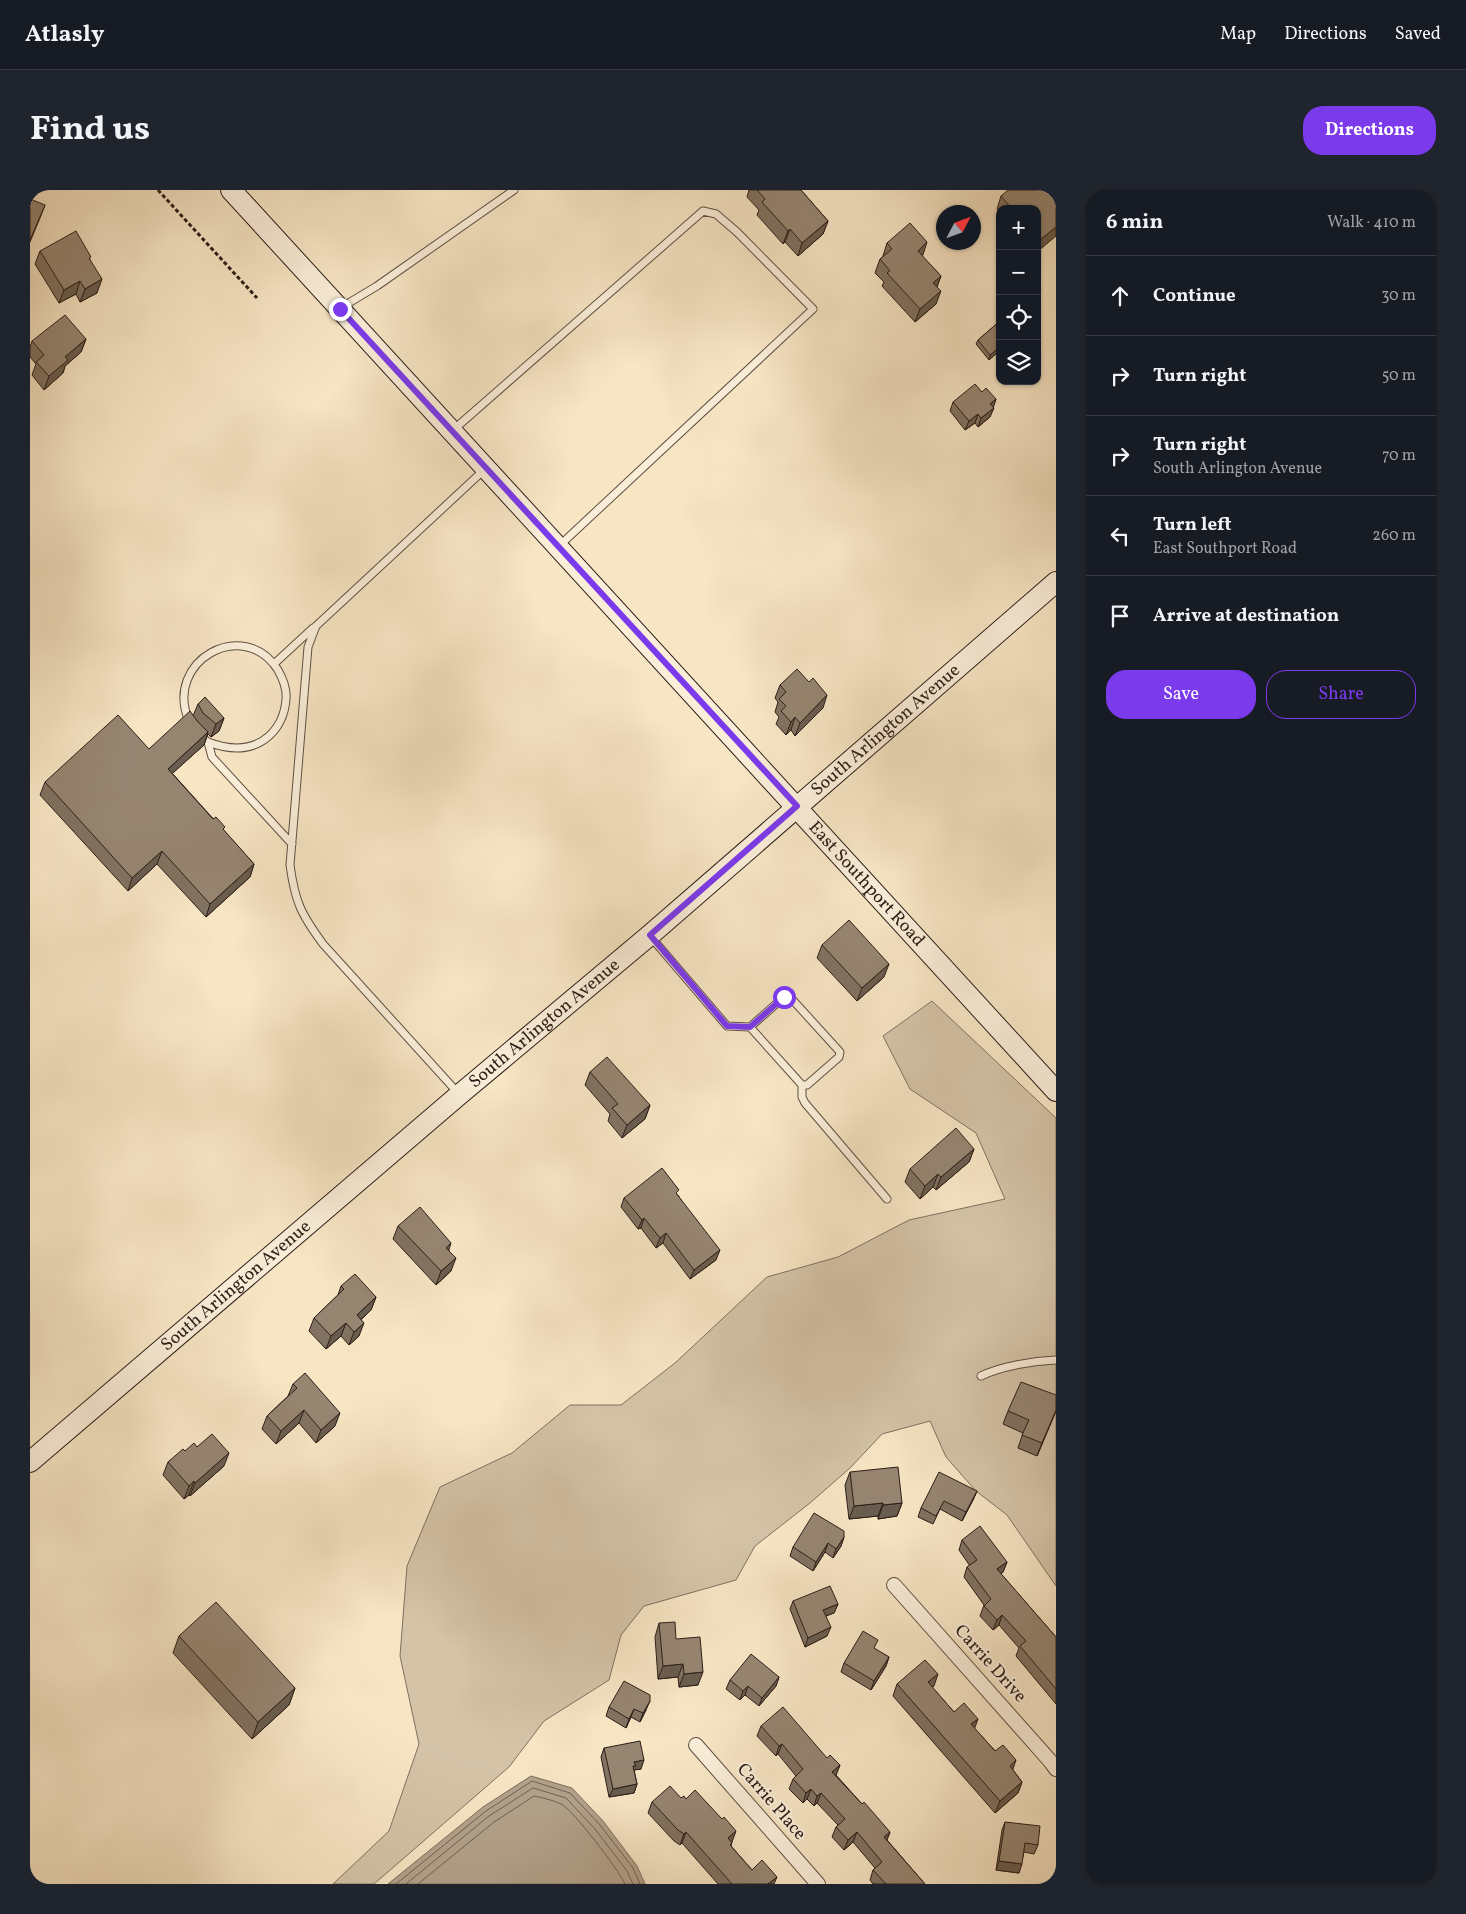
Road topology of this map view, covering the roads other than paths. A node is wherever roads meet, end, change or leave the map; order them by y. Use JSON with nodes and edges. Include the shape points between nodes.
{"nodes":[{"id":1,"x":231,"y":190,"type":"edge"},
{"id":2,"x":514,"y":190,"type":"edge"},
{"id":3,"x":340,"y":309,"type":"junction"},
{"id":4,"x":452,"y":431,"type":"junction"},
{"id":5,"x":486,"y":468,"type":"junction"},
{"id":6,"x":558,"y":547,"type":"junction"},
{"id":7,"x":1056,"y":582,"type":"edge"},
{"id":8,"x":316,"y":626,"type":"junction"},
{"id":9,"x":274,"y":664,"type":"junction"},
{"id":10,"x":208,"y":742,"type":"junction"},
{"id":11,"x":797,"y":806,"type":"junction"},
{"id":12,"x":292,"y":844,"type":"junction"},
{"id":13,"x":650,"y":935,"type":"junction"},
{"id":14,"x":750,"y":1027,"type":"junction"},
{"id":15,"x":802,"y":1085,"type":"junction"},
{"id":16,"x":1056,"y":1091,"type":"edge"},
{"id":17,"x":459,"y":1095,"type":"junction"},
{"id":18,"x":887,"y":1199,"type":"dead end"},
{"id":19,"x":1056,"y":1360,"type":"edge"},
{"id":20,"x":981,"y":1376,"type":"dead end"},
{"id":21,"x":30,"y":1462,"type":"edge"},
{"id":22,"x":894,"y":1585,"type":"dead end"},
{"id":23,"x":696,"y":1745,"type":"dead end"},
{"id":24,"x":1056,"y":1769,"type":"edge"},
{"id":25,"x":818,"y":1884,"type":"edge"}],
"edges":[{"from":1,"to":3,"type":"main road","name":"East Southport Road"},
{"from":2,"to":3,"type":"lane"},
{"from":3,"to":4,"type":"main road","name":"East Southport Road"},
{"from":4,"to":5,"type":"main road","name":"East Southport Road"},
{"from":4,"to":6,"type":"lane","via":[[703,211],[716,214],[737,232],[813,309]]},
{"from":5,"to":6,"type":"main road","name":"East Southport Road"},
{"from":5,"to":8,"type":"lane"},
{"from":6,"to":11,"type":"main road","name":"East Southport Road"},
{"from":7,"to":11,"type":"main road","name":"South Arlington Avenue"},
{"from":8,"to":9,"type":"lane"},
{"from":8,"to":12,"type":"lane","via":[[308,647]]},
{"from":9,"to":10,"type":"lane","via":[[286,694],[285,710],[269,737],[239,749],[223,748]]},
{"from":9,"to":10,"type":"lane","via":[[261,653],[245,647],[228,646],[212,651],[199,661],[189,674],[184,689],[184,705],[189,720]]},
{"from":10,"to":12,"type":"lane","via":[[212,757]]},
{"from":11,"to":13,"type":"main road","name":"South Arlington Avenue"},
{"from":11,"to":16,"type":"main road","name":"East Southport Road"},
{"from":12,"to":17,"type":"lane","via":[[290,866],[303,916],[323,944]]},
{"from":13,"to":14,"type":"lane","via":[[727,1026]]},
{"from":13,"to":17,"type":"main road","name":"South Arlington Avenue"},
{"from":14,"to":15,"type":"lane"},
{"from":14,"to":15,"type":"lane","via":[[784,997],[790,997],[840,1052],[839,1057],[807,1085]]},
{"from":15,"to":18,"type":"lane","via":[[805,1103]]},
{"from":17,"to":21,"type":"main road","name":"South Arlington Avenue"},
{"from":19,"to":20,"type":"lane","via":[[991,1371]]},
{"from":22,"to":24,"type":"street","name":"Carrie Drive"},
{"from":23,"to":25,"type":"street","name":"Carrie Place"}]}
